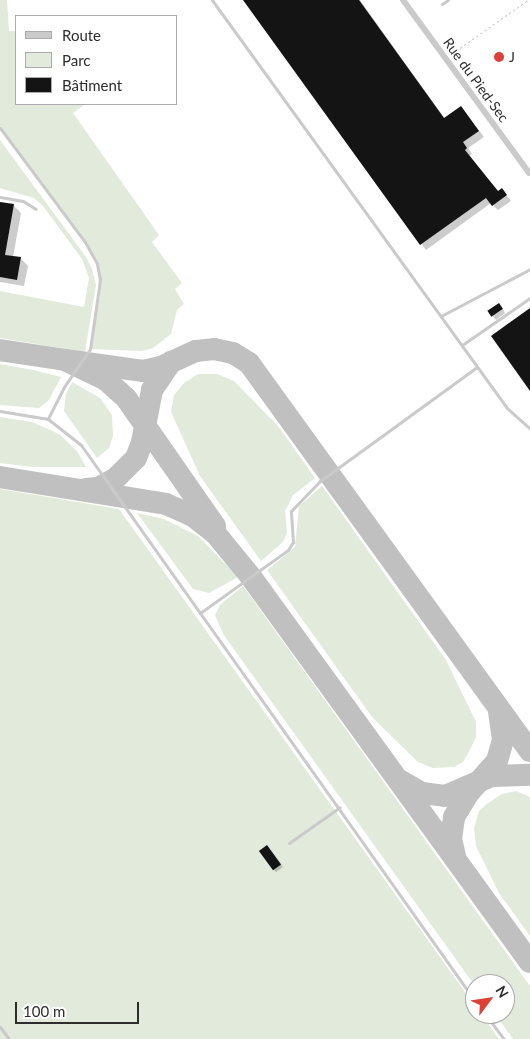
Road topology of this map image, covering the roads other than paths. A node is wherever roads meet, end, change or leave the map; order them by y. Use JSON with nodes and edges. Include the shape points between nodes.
{"nodes":[{"id":1,"x":212,"y":0,"type":"edge"},
{"id":2,"x":403,"y":0,"type":"edge"},
{"id":3,"x":448,"y":0,"type":"edge"},
{"id":4,"x":442,"y":4,"type":"dead end"},
{"id":5,"x":0,"y":128,"type":"edge"},
{"id":6,"x":530,"y":162,"type":"edge"},
{"id":7,"x":529,"y":174,"type":"edge"},
{"id":8,"x":0,"y":197,"type":"edge"},
{"id":9,"x":36,"y":209,"type":"dead end"},
{"id":10,"x":530,"y":269,"type":"edge"},
{"id":11,"x":530,"y":298,"type":"edge"},
{"id":12,"x":441,"y":316,"type":"junction"},
{"id":13,"x":462,"y":345,"type":"junction"},
{"id":14,"x":477,"y":367,"type":"junction"},
{"id":15,"x":0,"y":411,"type":"edge"},
{"id":16,"x":48,"y":420,"type":"junction"},
{"id":17,"x":530,"y":429,"type":"edge"},
{"id":18,"x":200,"y":614,"type":"junction"},
{"id":19,"x":340,"y":807,"type":"junction"},
{"id":20,"x":289,"y":843,"type":"dead end"},
{"id":21,"x":465,"y":987,"type":"edge"},
{"id":22,"x":493,"y":1024,"type":"edge"},
{"id":23,"x":0,"y":1027,"type":"edge"},
{"id":24,"x":9,"y":1039,"type":"edge"},
{"id":25,"x":504,"y":1039,"type":"edge"}],
"edges":[{"from":1,"to":12,"type":"lane"},
{"from":2,"to":7,"type":"street","name":"Rue du Pied-Sec"},
{"from":3,"to":4,"type":"lane"},
{"from":5,"to":16,"type":"lane","via":[[85,242],[97,264],[100,280],[90,350],[68,380]]},
{"from":6,"to":7,"type":"street","via":[[526,166]]},
{"from":8,"to":9,"type":"lane","via":[[23,201]]},
{"from":10,"to":12,"type":"lane"},
{"from":11,"to":13,"type":"lane"},
{"from":12,"to":13,"type":"lane"},
{"from":13,"to":14,"type":"lane"},
{"from":14,"to":17,"type":"lane","via":[[507,408]]},
{"from":14,"to":18,"type":"lane","via":[[320,481],[292,511],[293,542],[288,550]]},
{"from":15,"to":16,"type":"lane"},
{"from":16,"to":18,"type":"lane","via":[[81,445]]},
{"from":18,"to":19,"type":"lane"},
{"from":19,"to":20,"type":"lane"},
{"from":19,"to":21,"type":"lane"},
{"from":22,"to":25,"type":"lane"},
{"from":23,"to":24,"type":"lane"}]}
